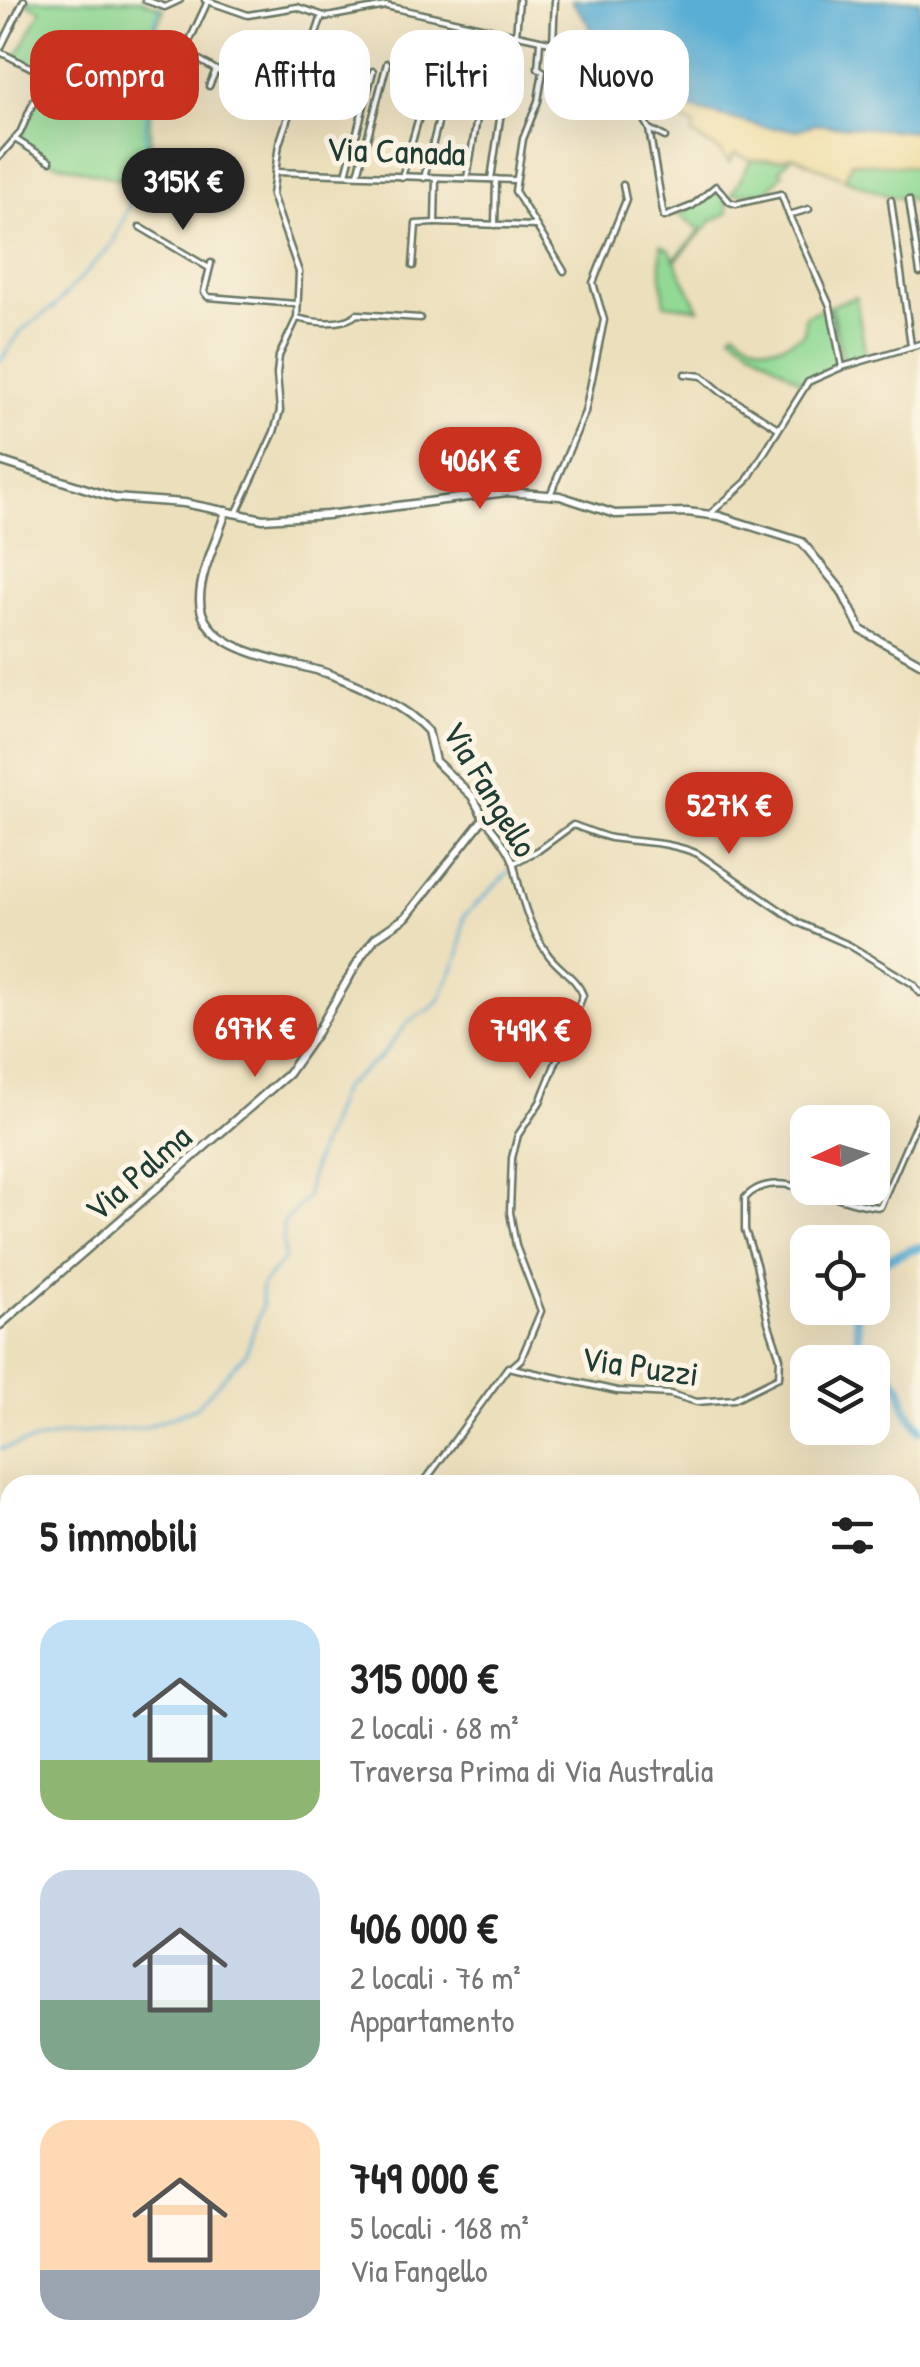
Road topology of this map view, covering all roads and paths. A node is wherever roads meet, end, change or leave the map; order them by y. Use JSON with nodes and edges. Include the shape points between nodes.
{"nodes":[{"id":1,"x":16,"y":0,"type":"edge"},
{"id":2,"x":146,"y":0,"type":"edge"},
{"id":3,"x":180,"y":0,"type":"edge"},
{"id":4,"x":519,"y":0,"type":"edge"},
{"id":5,"x":555,"y":0,"type":"edge"},
{"id":6,"x":206,"y":1,"type":"edge"},
{"id":7,"x":23,"y":2,"type":"edge"},
{"id":8,"x":322,"y":16,"type":"junction"},
{"id":9,"x":481,"y":28,"type":"joint"},
{"id":10,"x":194,"y":30,"type":"edge"},
{"id":11,"x":490,"y":30,"type":"edge"},
{"id":12,"x":516,"y":30,"type":"edge"},
{"id":13,"x":554,"y":30,"type":"edge"},
{"id":14,"x":524,"y":37,"type":"edge"},
{"id":15,"x":540,"y":40,"type":"junction"},
{"id":16,"x":544,"y":41,"type":"edge"},
{"id":17,"x":0,"y":50,"type":"edge"},
{"id":18,"x":199,"y":60,"type":"edge"},
{"id":19,"x":386,"y":63,"type":"dead end"},
{"id":20,"x":216,"y":70,"type":"junction"},
{"id":21,"x":373,"y":70,"type":"dead end"},
{"id":22,"x":219,"y":72,"type":"edge"},
{"id":23,"x":209,"y":86,"type":"dead end"},
{"id":24,"x":418,"y":120,"type":"edge"},
{"id":25,"x":439,"y":120,"type":"edge"},
{"id":26,"x":477,"y":120,"type":"edge"},
{"id":27,"x":500,"y":120,"type":"edge"},
{"id":28,"x":644,"y":120,"type":"edge"},
{"id":29,"x":649,"y":129,"type":"junction"},
{"id":30,"x":665,"y":137,"type":"dead end"},
{"id":31,"x":15,"y":140,"type":"junction"},
{"id":32,"x":0,"y":156,"type":"edge"},
{"id":33,"x":50,"y":161,"type":"dead end"},
{"id":34,"x":275,"y":172,"type":"junction"},
{"id":35,"x":346,"y":174,"type":"junction"},
{"id":36,"x":358,"y":174,"type":"junction"},
{"id":37,"x":402,"y":177,"type":"junction"},
{"id":38,"x":424,"y":178,"type":"junction"},
{"id":39,"x":436,"y":178,"type":"junction"},
{"id":40,"x":468,"y":178,"type":"junction"},
{"id":41,"x":493,"y":179,"type":"junction"},
{"id":42,"x":516,"y":180,"type":"junction"},
{"id":43,"x":623,"y":185,"type":"dead end"},
{"id":44,"x":891,"y":200,"type":"dead end"},
{"id":45,"x":909,"y":200,"type":"dead end"},
{"id":46,"x":809,"y":209,"type":"dead end"},
{"id":47,"x":789,"y":215,"type":"junction"},
{"id":48,"x":435,"y":223,"type":"junction"},
{"id":49,"x":494,"y":225,"type":"junction"},
{"id":50,"x":536,"y":226,"type":"junction"},
{"id":51,"x":140,"y":227,"type":"dead end"},
{"id":52,"x":413,"y":266,"type":"dead end"},
{"id":53,"x":564,"y":272,"type":"dead end"},
{"id":54,"x":920,"y":274,"type":"edge"},
{"id":55,"x":296,"y":304,"type":"junction"},
{"id":56,"x":297,"y":318,"type":"junction"},
{"id":57,"x":420,"y":318,"type":"dead end"},
{"id":58,"x":920,"y":344,"type":"edge"},
{"id":59,"x":911,"y":346,"type":"junction"},
{"id":60,"x":842,"y":367,"type":"junction"},
{"id":61,"x":686,"y":374,"type":"dead end"},
{"id":62,"x":778,"y":428,"type":"junction"},
{"id":63,"x":0,"y":460,"type":"edge"},
{"id":64,"x":550,"y":494,"type":"junction"},
{"id":65,"x":226,"y":511,"type":"junction"},
{"id":66,"x":236,"y":514,"type":"junction"},
{"id":67,"x":710,"y":514,"type":"junction"},
{"id":68,"x":920,"y":663,"type":"edge"},
{"id":69,"x":484,"y":818,"type":"junction"},
{"id":70,"x":514,"y":863,"type":"junction"},
{"id":71,"x":920,"y":994,"type":"edge"},
{"id":72,"x":920,"y":1116,"type":"edge"},
{"id":73,"x":0,"y":1324,"type":"edge"},
{"id":74,"x":513,"y":1366,"type":"junction"},
{"id":75,"x":429,"y":1475,"type":"edge"}],
"edges":[{"from":1,"to":7,"type":"street"},
{"from":2,"to":3,"type":"street","via":[[165,7]]},
{"from":4,"to":12,"type":"street"},
{"from":5,"to":13,"type":"street"},
{"from":6,"to":8,"type":"street","via":[[248,16],[297,7]]},
{"from":6,"to":10,"type":"street"},
{"from":7,"to":17,"type":"street"},
{"from":8,"to":9,"type":"street","via":[[386,6]]},
{"from":8,"to":34,"type":"street"},
{"from":9,"to":11,"type":"street"},
{"from":14,"to":15,"type":"street"},
{"from":15,"to":16,"type":"street"},
{"from":15,"to":42,"type":"street","via":[[538,68],[544,71]]},
{"from":17,"to":31,"type":"street","via":[[43,78]]},
{"from":18,"to":20,"type":"street"},
{"from":19,"to":36,"type":"street"},
{"from":20,"to":22,"type":"street"},
{"from":20,"to":23,"type":"street"},
{"from":21,"to":35,"type":"street"},
{"from":24,"to":37,"type":"street"},
{"from":25,"to":38,"type":"street"},
{"from":26,"to":40,"type":"street"},
{"from":27,"to":41,"type":"street"},
{"from":28,"to":29,"type":"street"},
{"from":29,"to":30,"type":"street"},
{"from":29,"to":47,"type":"street","via":[[664,217],[716,186],[736,204],[781,194]]},
{"from":31,"to":32,"type":"street"},
{"from":31,"to":33,"type":"street"},
{"from":34,"to":35,"type":"street","name":"Via Canada"},
{"from":34,"to":55,"type":"street","via":[[272,202],[299,272]]},
{"from":35,"to":36,"type":"street","name":"Via Canada"},
{"from":36,"to":37,"type":"street","name":"Via Canada"},
{"from":37,"to":38,"type":"street","name":"Via Canada"},
{"from":38,"to":39,"type":"street","name":"Via Canada"},
{"from":39,"to":40,"type":"street","name":"Via Canada"},
{"from":39,"to":48,"type":"street"},
{"from":40,"to":41,"type":"street","name":"Via Canada"},
{"from":41,"to":42,"type":"street","name":"Via Canada"},
{"from":41,"to":49,"type":"street"},
{"from":42,"to":50,"type":"street","via":[[516,194]]},
{"from":43,"to":64,"type":"street","via":[[626,198],[593,283],[604,320],[585,412]]},
{"from":44,"to":59,"type":"street"},
{"from":45,"to":54,"type":"street"},
{"from":46,"to":47,"type":"street"},
{"from":47,"to":60,"type":"street","via":[[830,306]]},
{"from":48,"to":49,"type":"street"},
{"from":48,"to":52,"type":"street","via":[[416,224]]},
{"from":49,"to":50,"type":"street"},
{"from":50,"to":53,"type":"street"},
{"from":51,"to":55,"type":"street","via":[[210,266],[208,297]]},
{"from":55,"to":56,"type":"street"},
{"from":56,"to":57,"type":"street"},
{"from":56,"to":66,"type":"street","via":[[279,356],[274,432]]},
{"from":58,"to":59,"type":"street"},
{"from":59,"to":60,"type":"street"},
{"from":60,"to":62,"type":"street","via":[[808,382]]},
{"from":61,"to":62,"type":"street","via":[[702,376]]},
{"from":62,"to":67,"type":"street","via":[[746,482]]},
{"from":63,"to":65,"type":"street","via":[[115,498]]},
{"from":64,"to":66,"type":"street","via":[[474,495],[277,520]]},
{"from":64,"to":67,"type":"street","via":[[615,514]]},
{"from":65,"to":66,"type":"street"},
{"from":65,"to":69,"type":"street","name":"Via Fangello","via":[[200,594],[210,629],[249,651],[334,676],[410,715],[428,732],[438,766],[472,796]]},
{"from":67,"to":68,"type":"street","via":[[802,542],[835,581],[860,630]]},
{"from":69,"to":70,"type":"street","name":"Via Fangello"},
{"from":69,"to":73,"type":"street","name":"Via Palma","via":[[406,917],[375,938],[288,1074]]},
{"from":70,"to":71,"type":"street","via":[[572,825],[684,848],[799,924],[865,954]]},
{"from":70,"to":74,"type":"street","name":"Via Fangello","via":[[528,922],[583,994],[512,1158],[516,1246],[542,1310]]},
{"from":72,"to":74,"type":"street","name":"Via Puzzi","via":[[880,1207],[791,1183],[744,1198],[744,1230],[780,1358],[774,1380],[734,1399],[697,1402],[616,1392]]},
{"from":74,"to":75,"type":"street"}]}
